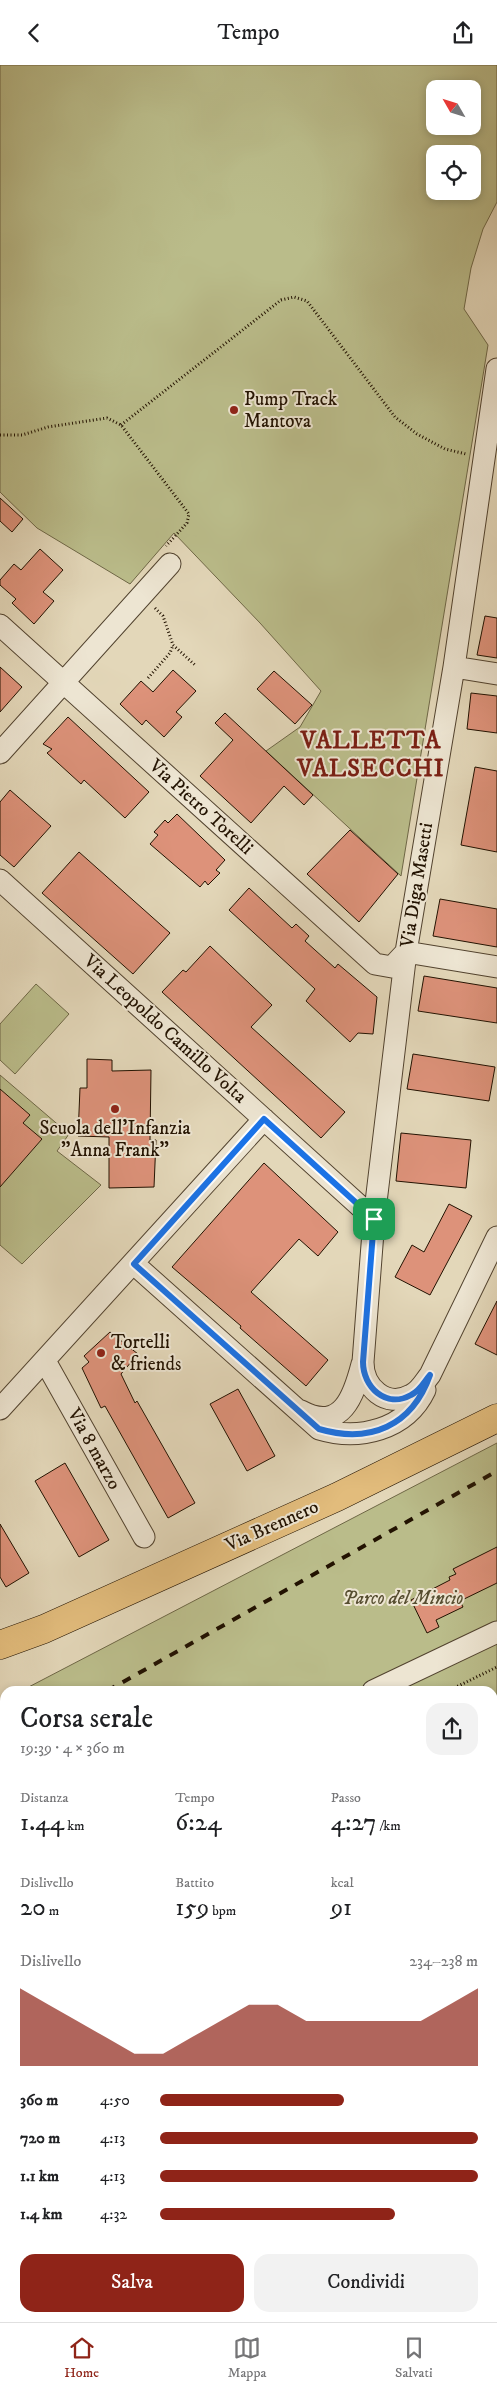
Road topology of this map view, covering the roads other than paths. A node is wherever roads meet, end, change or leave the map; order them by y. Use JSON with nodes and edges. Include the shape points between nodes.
{"nodes":[{"id":1,"x":497,"y":369,"type":"edge"},
{"id":2,"x":165,"y":558,"type":"road end"},
{"id":3,"x":0,"y":625,"type":"edge"},
{"id":4,"x":454,"y":667,"type":"junction"},
{"id":5,"x":497,"y":674,"type":"edge"},
{"id":6,"x":64,"y":683,"type":"junction"},
{"id":7,"x":0,"y":753,"type":"edge"},
{"id":8,"x":0,"y":880,"type":"edge"},
{"id":9,"x":406,"y":952,"type":"junction"},
{"id":10,"x":497,"y":967,"type":"edge"},
{"id":11,"x":264,"y":1119,"type":"junction"},
{"id":12,"x":374,"y":1219,"type":"junction"},
{"id":13,"x":497,"y":1237,"type":"edge"},
{"id":14,"x":134,"y":1264,"type":"junction"},
{"id":15,"x":45,"y":1361,"type":"junction"},
{"id":16,"x":363,"y":1362,"type":"junction"},
{"id":17,"x":430,"y":1375,"type":"junction"},
{"id":18,"x":287,"y":1401,"type":"junction"},
{"id":19,"x":0,"y":1409,"type":"edge"},
{"id":20,"x":497,"y":1418,"type":"edge"},
{"id":21,"x":144,"y":1537,"type":"dead end"},
{"id":22,"x":44,"y":1629,"type":"junction"},
{"id":23,"x":497,"y":1632,"type":"edge"},
{"id":24,"x":0,"y":1643,"type":"edge"},
{"id":25,"x":0,"y":1658,"type":"edge"},
{"id":26,"x":384,"y":1686,"type":"edge"}],
"edges":[{"from":1,"to":4,"type":"street","name":"Via Diga Masetti"},
{"from":2,"to":6,"type":"street","via":[[142,596]]},
{"from":3,"to":6,"type":"street","name":"Via Pietro Torelli"},
{"from":4,"to":5,"type":"street"},
{"from":4,"to":9,"type":"street","name":"Via Diga Masetti"},
{"from":6,"to":7,"type":"street"},
{"from":6,"to":9,"type":"street","name":"Via Pietro Torelli","via":[[375,964],[392,967]]},
{"from":8,"to":11,"type":"street","name":"Via Leopoldo Camillo Volta"},
{"from":9,"to":10,"type":"street"},
{"from":9,"to":12,"type":"street","name":"Via Diga Masetti"},
{"from":11,"to":12,"type":"street","name":"Via Leopoldo Camillo Volta"},
{"from":11,"to":14,"type":"street"},
{"from":12,"to":16,"type":"street","name":"Via Diga Masetti"},
{"from":13,"to":17,"type":"street"},
{"from":14,"to":15,"type":"street"},
{"from":14,"to":18,"type":"street"},
{"from":15,"to":19,"type":"street"},
{"from":15,"to":21,"type":"street","name":"Via 8 marzo"},
{"from":16,"to":17,"type":"street","name":"Via Diga Masetti","via":[[366,1383],[382,1397],[402,1399],[412,1395]]},
{"from":16,"to":18,"type":"street","via":[[355,1394],[339,1412],[315,1417]]},
{"from":17,"to":18,"type":"street","via":[[418,1402],[409,1412],[385,1428],[366,1433],[346,1435],[319,1429]]},
{"from":20,"to":22,"type":"main road","name":"Via Brennero","via":[[337,1497]]},
{"from":22,"to":24,"type":"main road","name":"Via Brennero"},
{"from":22,"to":25,"type":"main road","name":"Via Brennero"},
{"from":23,"to":26,"type":"street"}]}
